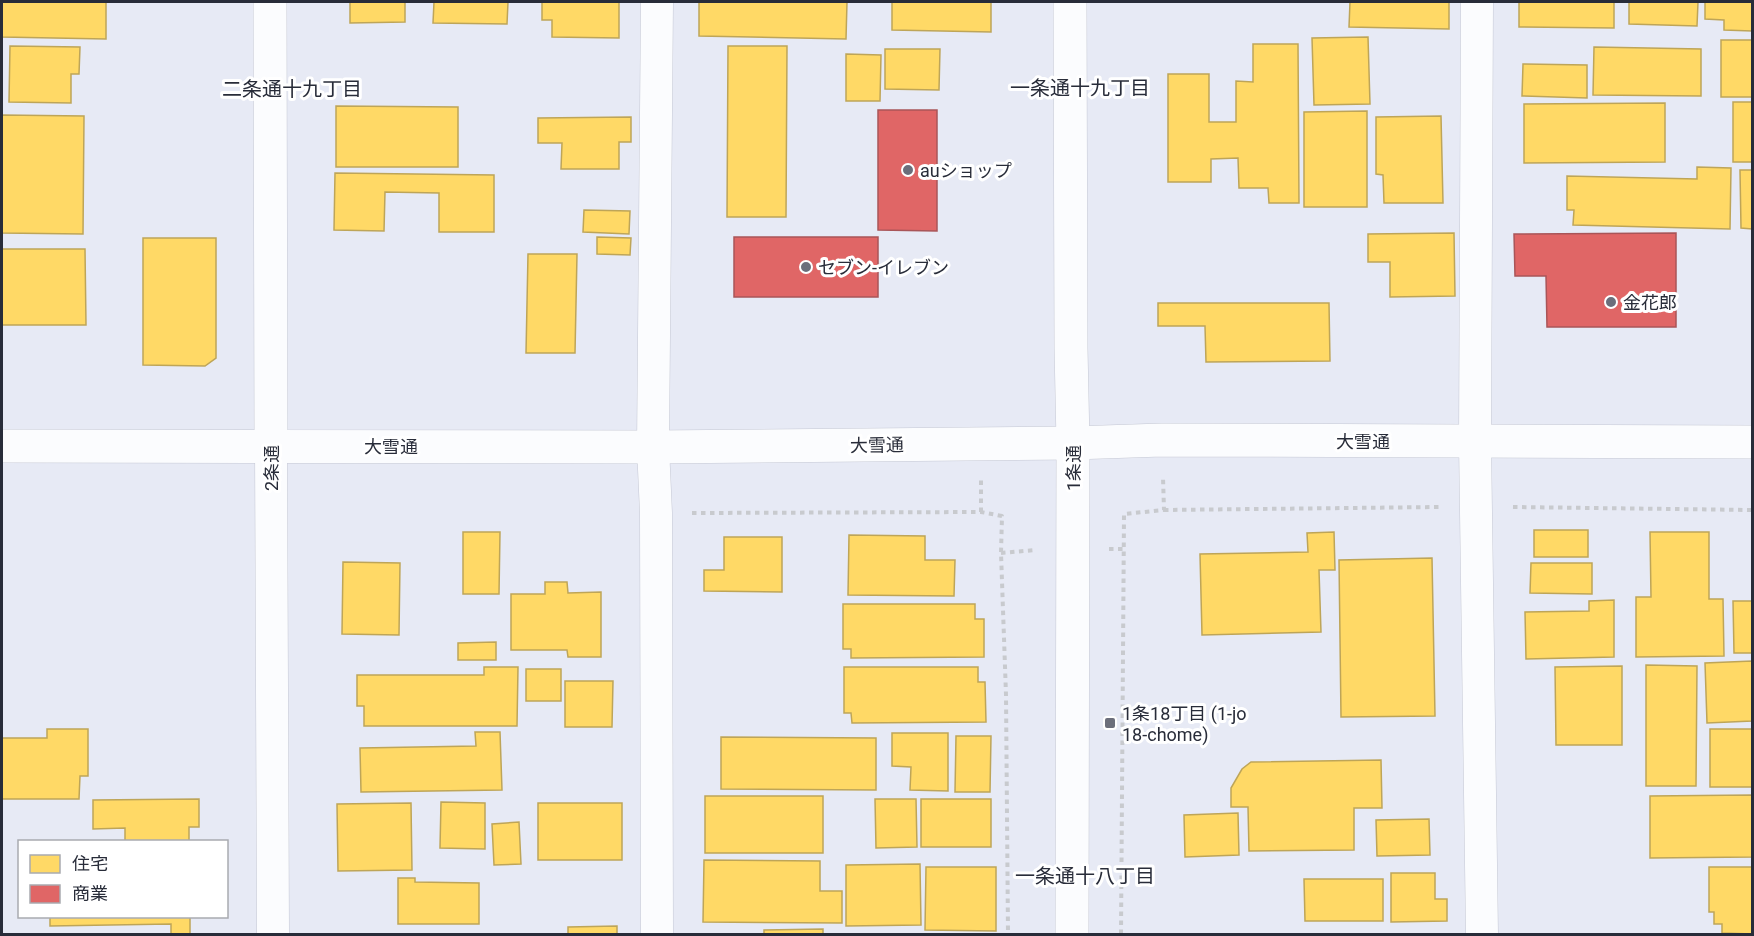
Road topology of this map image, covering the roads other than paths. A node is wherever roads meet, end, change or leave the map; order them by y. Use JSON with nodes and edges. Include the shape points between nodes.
{"nodes":[{"id":1,"x":270,"y":2,"type":"edge"},
{"id":2,"x":657,"y":2,"type":"edge"},
{"id":3,"x":1070,"y":2,"type":"edge"},
{"id":4,"x":1477,"y":2,"type":"edge"},
{"id":5,"x":1475,"y":442,"type":"junction"},
{"id":6,"x":1752,"y":442,"type":"edge"},
{"id":7,"x":1073,"y":443,"type":"junction"},
{"id":8,"x":2,"y":446,"type":"edge"},
{"id":9,"x":271,"y":446,"type":"junction"},
{"id":10,"x":653,"y":447,"type":"junction"},
{"id":11,"x":273,"y":934,"type":"edge"},
{"id":12,"x":657,"y":934,"type":"edge"},
{"id":13,"x":1072,"y":934,"type":"edge"},
{"id":14,"x":1482,"y":934,"type":"edge"}],
"edges":[{"from":1,"to":9,"type":"main road","name":"2条通"},
{"from":2,"to":10,"type":"street"},
{"from":3,"to":7,"type":"main road","name":"1条通"},
{"from":4,"to":5,"type":"street"},
{"from":5,"to":6,"type":"main road","name":"大雪通"},
{"from":5,"to":7,"type":"main road","name":"大雪通"},
{"from":5,"to":14,"type":"street"},
{"from":7,"to":10,"type":"main road","name":"大雪通"},
{"from":7,"to":13,"type":"main road","name":"1条通"},
{"from":8,"to":9,"type":"main road","name":"大雪通"},
{"from":9,"to":10,"type":"main road","name":"大雪通"},
{"from":9,"to":11,"type":"street","name":"2条通"},
{"from":10,"to":12,"type":"street"}]}
